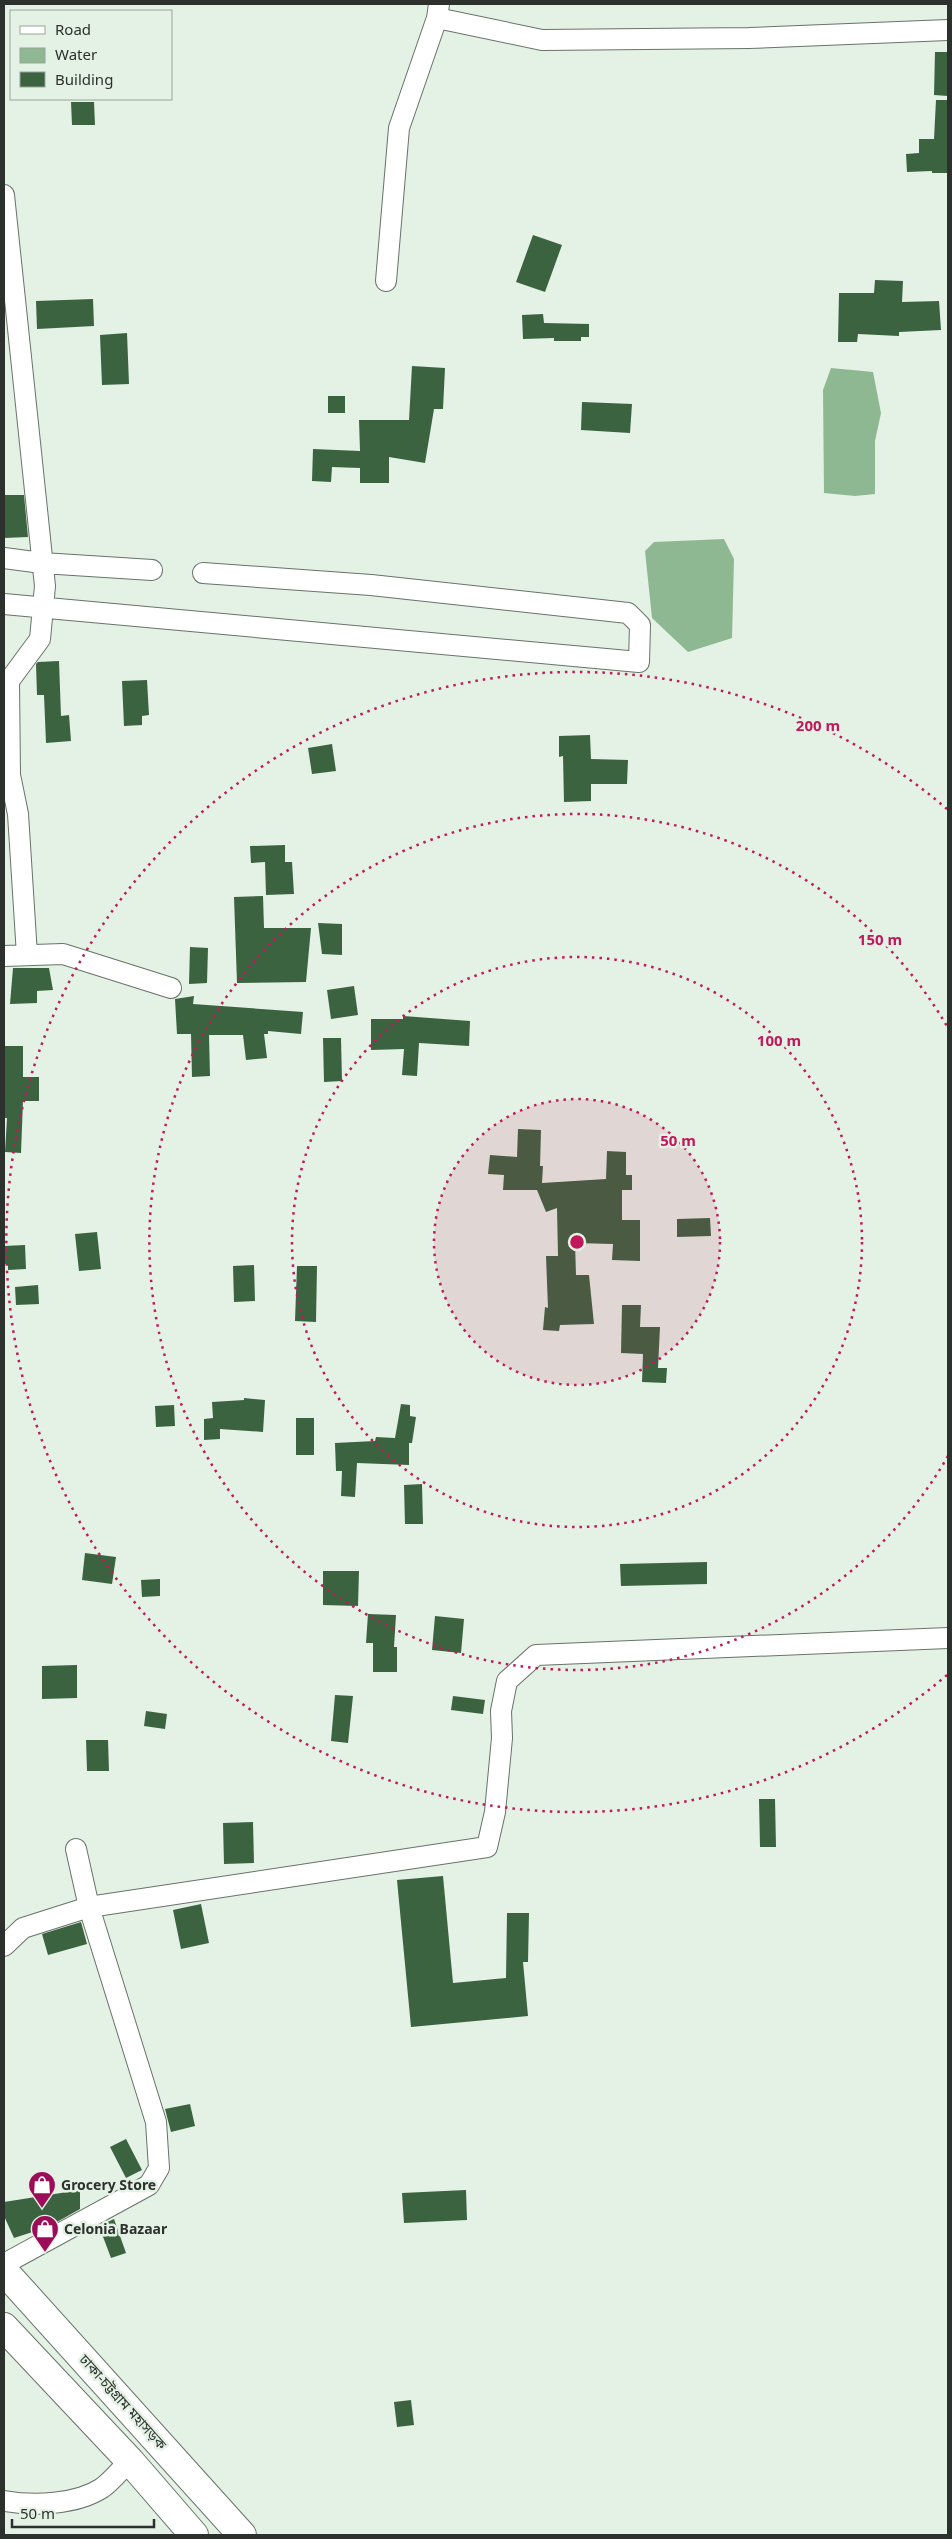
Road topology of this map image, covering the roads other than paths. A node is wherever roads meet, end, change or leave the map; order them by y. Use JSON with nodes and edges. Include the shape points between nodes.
{"nodes":[{"id":1,"x":438,"y":11,"type":"edge"},
{"id":2,"x":948,"y":30,"type":"edge"},
{"id":3,"x":4,"y":195,"type":"edge"},
{"id":4,"x":386,"y":280,"type":"dead end"},
{"id":5,"x":4,"y":558,"type":"edge"},
{"id":6,"x":42,"y":563,"type":"junction"},
{"id":7,"x":152,"y":570,"type":"dead end"},
{"id":8,"x":203,"y":573,"type":"dead end"},
{"id":9,"x":4,"y":604,"type":"edge"},
{"id":10,"x":42,"y":608,"type":"junction"},
{"id":11,"x":6,"y":681,"type":"edge"},
{"id":12,"x":27,"y":955,"type":"junction"},
{"id":13,"x":4,"y":956,"type":"edge"},
{"id":14,"x":171,"y":988,"type":"dead end"},
{"id":15,"x":948,"y":1638,"type":"edge"},
{"id":16,"x":76,"y":1849,"type":"dead end"},
{"id":17,"x":89,"y":1908,"type":"junction"},
{"id":18,"x":4,"y":1946,"type":"edge"},
{"id":19,"x":4,"y":2264,"type":"edge"},
{"id":20,"x":4,"y":2271,"type":"edge"},
{"id":21,"x":4,"y":2327,"type":"edge"},
{"id":22,"x":130,"y":2461,"type":"junction"},
{"id":23,"x":4,"y":2501,"type":"edge"},
{"id":24,"x":194,"y":2535,"type":"edge"},
{"id":25,"x":242,"y":2535,"type":"edge"}],
"edges":[{"from":1,"to":2,"type":"street","via":[[542,40],[749,38]]},
{"from":1,"to":4,"type":"street","via":[[399,128]]},
{"from":3,"to":6,"type":"street"},
{"from":5,"to":6,"type":"street"},
{"from":6,"to":7,"type":"street"},
{"from":6,"to":10,"type":"street"},
{"from":8,"to":10,"type":"street","via":[[371,585],[628,612],[640,624],[639,662]]},
{"from":9,"to":10,"type":"street"},
{"from":10,"to":11,"type":"street","via":[[40,639]]},
{"from":11,"to":12,"type":"street","via":[[10,774],[18,814]]},
{"from":12,"to":13,"type":"street"},
{"from":12,"to":14,"type":"street","via":[[63,954]]},
{"from":15,"to":17,"type":"street","via":[[536,1655],[507,1681],[501,1711],[502,1738],[495,1812],[487,1847]]},
{"from":16,"to":17,"type":"street"},
{"from":17,"to":18,"type":"street","via":[[23,1928]]},
{"from":17,"to":19,"type":"street","via":[[156,2122],[159,2168],[150,2185]]},
{"from":20,"to":25,"type":"highway","name":"ঢাকা-চট্টগ্রাম মহাসড়ক"},
{"from":21,"to":22,"type":"highway"},
{"from":22,"to":23,"type":"street","via":[[102,2488],[74,2500]]},
{"from":22,"to":24,"type":"highway"}]}
